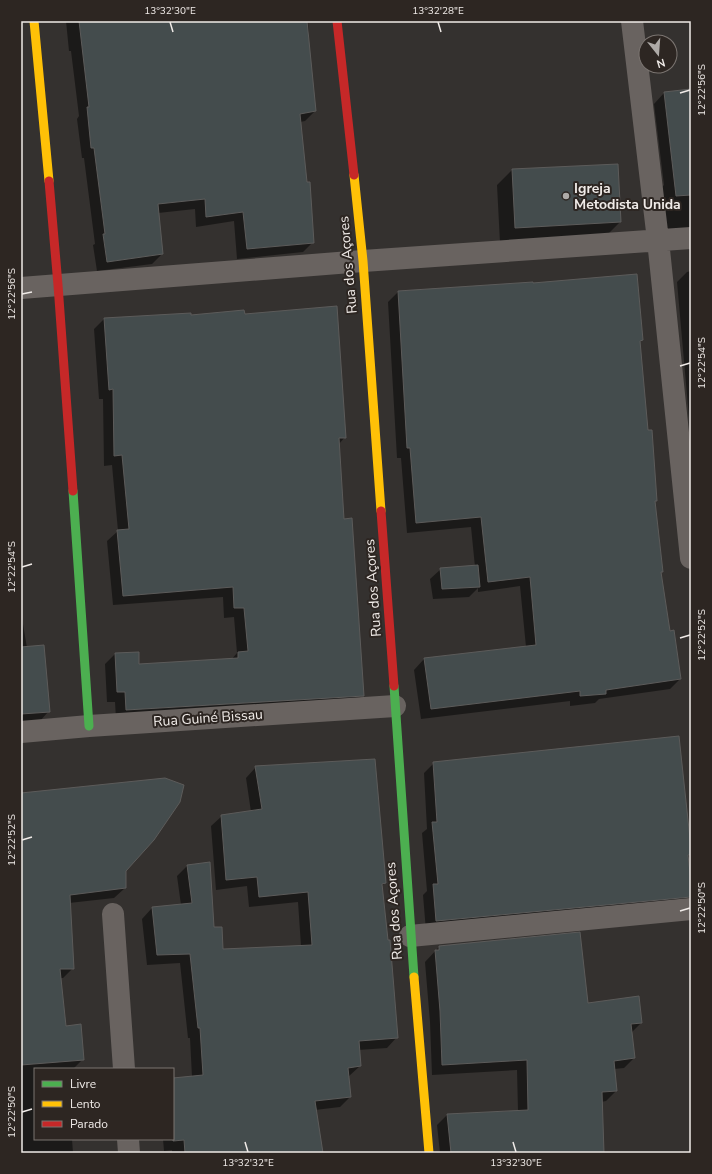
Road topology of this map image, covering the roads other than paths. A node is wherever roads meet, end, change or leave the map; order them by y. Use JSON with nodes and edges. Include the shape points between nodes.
{"nodes":[{"id":1,"x":34,"y":21,"type":"edge"},
{"id":2,"x":337,"y":21,"type":"edge"},
{"id":3,"x":632,"y":21,"type":"edge"},
{"id":4,"x":691,"y":238,"type":"edge"},
{"id":5,"x":658,"y":240,"type":"junction"},
{"id":6,"x":363,"y":261,"type":"junction"},
{"id":7,"x":58,"y":285,"type":"junction"},
{"id":8,"x":21,"y":288,"type":"edge"},
{"id":9,"x":691,"y":558,"type":"edge"},
{"id":10,"x":395,"y":706,"type":"junction"},
{"id":11,"x":89,"y":726,"type":"junction"},
{"id":12,"x":21,"y":732,"type":"edge"},
{"id":13,"x":691,"y":909,"type":"edge"},
{"id":14,"x":113,"y":914,"type":"dead end"},
{"id":15,"x":410,"y":936,"type":"junction"},
{"id":16,"x":124,"y":1068,"type":"edge"},
{"id":17,"x":128,"y":1140,"type":"edge"},
{"id":18,"x":129,"y":1153,"type":"edge"},
{"id":19,"x":429,"y":1153,"type":"edge"}],
"edges":[{"from":1,"to":7,"type":"street"},
{"from":2,"to":6,"type":"street","name":"Rua dos Açores"},
{"from":3,"to":5,"type":"street"},
{"from":4,"to":5,"type":"street"},
{"from":5,"to":6,"type":"street"},
{"from":5,"to":9,"type":"street"},
{"from":6,"to":7,"type":"street"},
{"from":6,"to":10,"type":"street","name":"Rua dos Açores"},
{"from":7,"to":8,"type":"street"},
{"from":7,"to":11,"type":"street"},
{"from":10,"to":11,"type":"street","name":"Rua Guiné Bissau"},
{"from":10,"to":15,"type":"street","name":"Rua dos Açores"},
{"from":11,"to":12,"type":"street","name":"Rua Guiné Bissau"},
{"from":13,"to":15,"type":"street"},
{"from":14,"to":16,"type":"street"},
{"from":15,"to":19,"type":"street","name":"Rua dos Açores"},
{"from":17,"to":18,"type":"street"}]}
